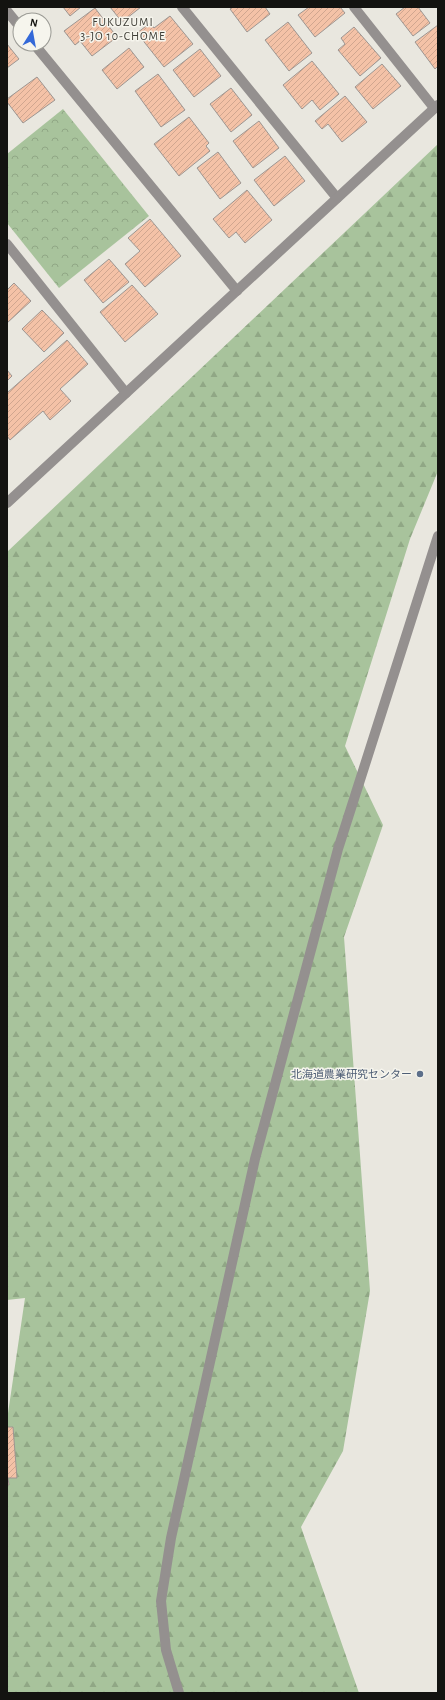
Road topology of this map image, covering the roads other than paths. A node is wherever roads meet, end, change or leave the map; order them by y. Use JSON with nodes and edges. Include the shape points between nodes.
{"nodes":[{"id":1,"x":182,"y":7,"type":"edge"},
{"id":2,"x":354,"y":7,"type":"edge"},
{"id":3,"x":41,"y":52,"type":"edge"},
{"id":4,"x":436,"y":107,"type":"edge"},
{"id":5,"x":337,"y":198,"type":"junction"},
{"id":6,"x":9,"y":251,"type":"edge"},
{"id":7,"x":237,"y":291,"type":"junction"},
{"id":8,"x":126,"y":393,"type":"junction"},
{"id":9,"x":7,"y":503,"type":"edge"},
{"id":10,"x":438,"y":536,"type":"edge"},
{"id":11,"x":179,"y":1693,"type":"edge"}],
"edges":[{"from":1,"to":5,"type":"street"},
{"from":2,"to":4,"type":"street"},
{"from":3,"to":7,"type":"street"},
{"from":4,"to":5,"type":"street"},
{"from":5,"to":7,"type":"street"},
{"from":6,"to":8,"type":"street"},
{"from":7,"to":8,"type":"street"},
{"from":8,"to":9,"type":"street"},
{"from":10,"to":11,"type":"street","via":[[338,849],[255,1160],[171,1538],[161,1601],[166,1650]]}]}
